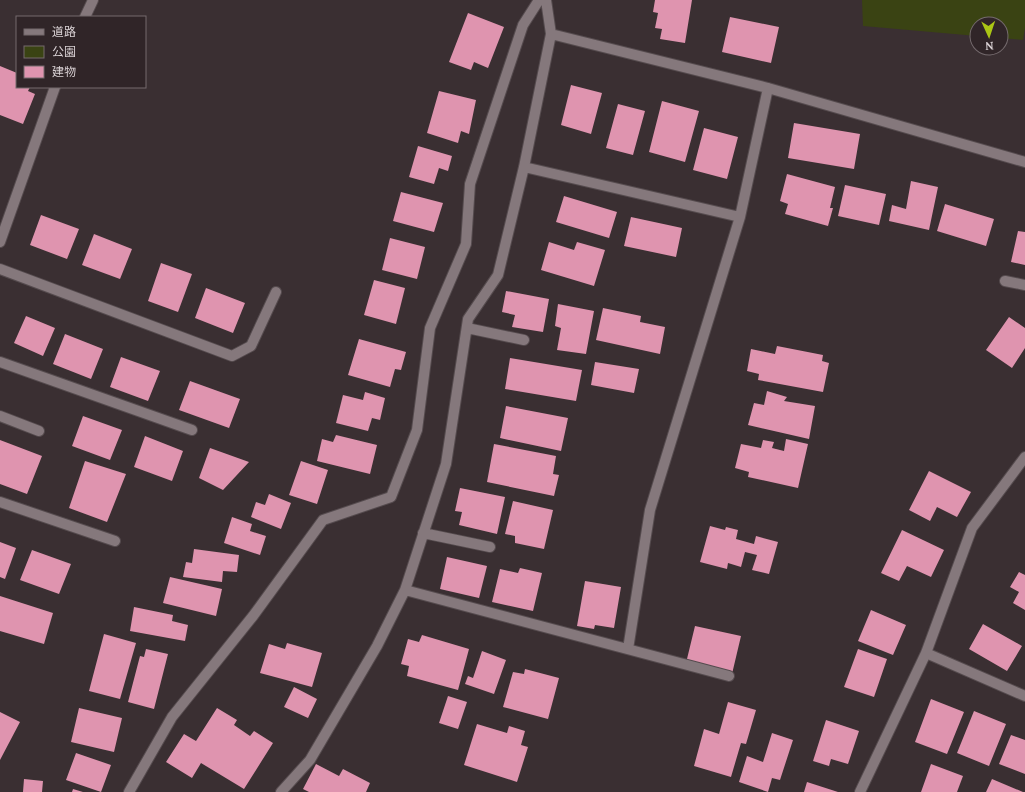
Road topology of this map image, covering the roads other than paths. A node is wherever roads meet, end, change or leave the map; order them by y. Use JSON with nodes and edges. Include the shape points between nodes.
{"nodes":[{"id":1,"x":92,"y":0,"type":"edge"},
{"id":2,"x":539,"y":0,"type":"edge"},
{"id":3,"x":546,"y":0,"type":"edge"},
{"id":4,"x":85,"y":16,"type":"edge"},
{"id":5,"x":551,"y":34,"type":"junction"},
{"id":6,"x":56,"y":88,"type":"edge"},
{"id":7,"x":768,"y":88,"type":"junction"},
{"id":8,"x":1025,"y":162,"type":"edge"},
{"id":9,"x":524,"y":166,"type":"junction"},
{"id":10,"x":740,"y":217,"type":"junction"},
{"id":11,"x":0,"y":242,"type":"edge"},
{"id":12,"x":0,"y":269,"type":"edge"},
{"id":13,"x":1005,"y":281,"type":"dead end"},
{"id":14,"x":1025,"y":284,"type":"edge"},
{"id":15,"x":276,"y":292,"type":"dead end"},
{"id":16,"x":467,"y":328,"type":"junction"},
{"id":17,"x":524,"y":340,"type":"dead end"},
{"id":18,"x":0,"y":362,"type":"edge"},
{"id":19,"x":0,"y":416,"type":"edge"},
{"id":20,"x":192,"y":430,"type":"dead end"},
{"id":21,"x":39,"y":431,"type":"dead end"},
{"id":22,"x":1025,"y":458,"type":"edge"},
{"id":23,"x":0,"y":502,"type":"edge"},
{"id":24,"x":423,"y":532,"type":"junction"},
{"id":25,"x":115,"y":541,"type":"dead end"},
{"id":26,"x":490,"y":547,"type":"dead end"},
{"id":27,"x":405,"y":590,"type":"junction"},
{"id":28,"x":628,"y":649,"type":"junction"},
{"id":29,"x":926,"y":653,"type":"junction"},
{"id":30,"x":729,"y":676,"type":"dead end"},
{"id":31,"x":1025,"y":696,"type":"edge"},
{"id":32,"x":129,"y":792,"type":"edge"},
{"id":33,"x":281,"y":792,"type":"edge"},
{"id":34,"x":861,"y":792,"type":"edge"}],
"edges":[{"from":1,"to":4,"type":"street"},
{"from":2,"to":32,"type":"street","via":[[523,25],[470,184],[466,244],[430,328],[417,430],[391,497],[323,520],[252,616],[172,717]]},
{"from":3,"to":5,"type":"street"},
{"from":5,"to":7,"type":"street"},
{"from":5,"to":9,"type":"street"},
{"from":6,"to":11,"type":"street"},
{"from":7,"to":8,"type":"street"},
{"from":7,"to":10,"type":"street"},
{"from":9,"to":10,"type":"street"},
{"from":9,"to":16,"type":"street","via":[[498,275],[468,319]]},
{"from":10,"to":28,"type":"street","via":[[650,510]]},
{"from":12,"to":15,"type":"street","via":[[232,356],[251,346]]},
{"from":13,"to":14,"type":"street"},
{"from":16,"to":17,"type":"street"},
{"from":16,"to":24,"type":"street","via":[[446,464]]},
{"from":18,"to":20,"type":"street"},
{"from":19,"to":21,"type":"street"},
{"from":22,"to":29,"type":"street","via":[[972,528]]},
{"from":23,"to":25,"type":"street"},
{"from":24,"to":26,"type":"street"},
{"from":24,"to":27,"type":"street"},
{"from":27,"to":28,"type":"street"},
{"from":27,"to":33,"type":"street","via":[[377,646],[310,760]]},
{"from":28,"to":30,"type":"street"},
{"from":29,"to":31,"type":"street"},
{"from":29,"to":34,"type":"street"}]}
